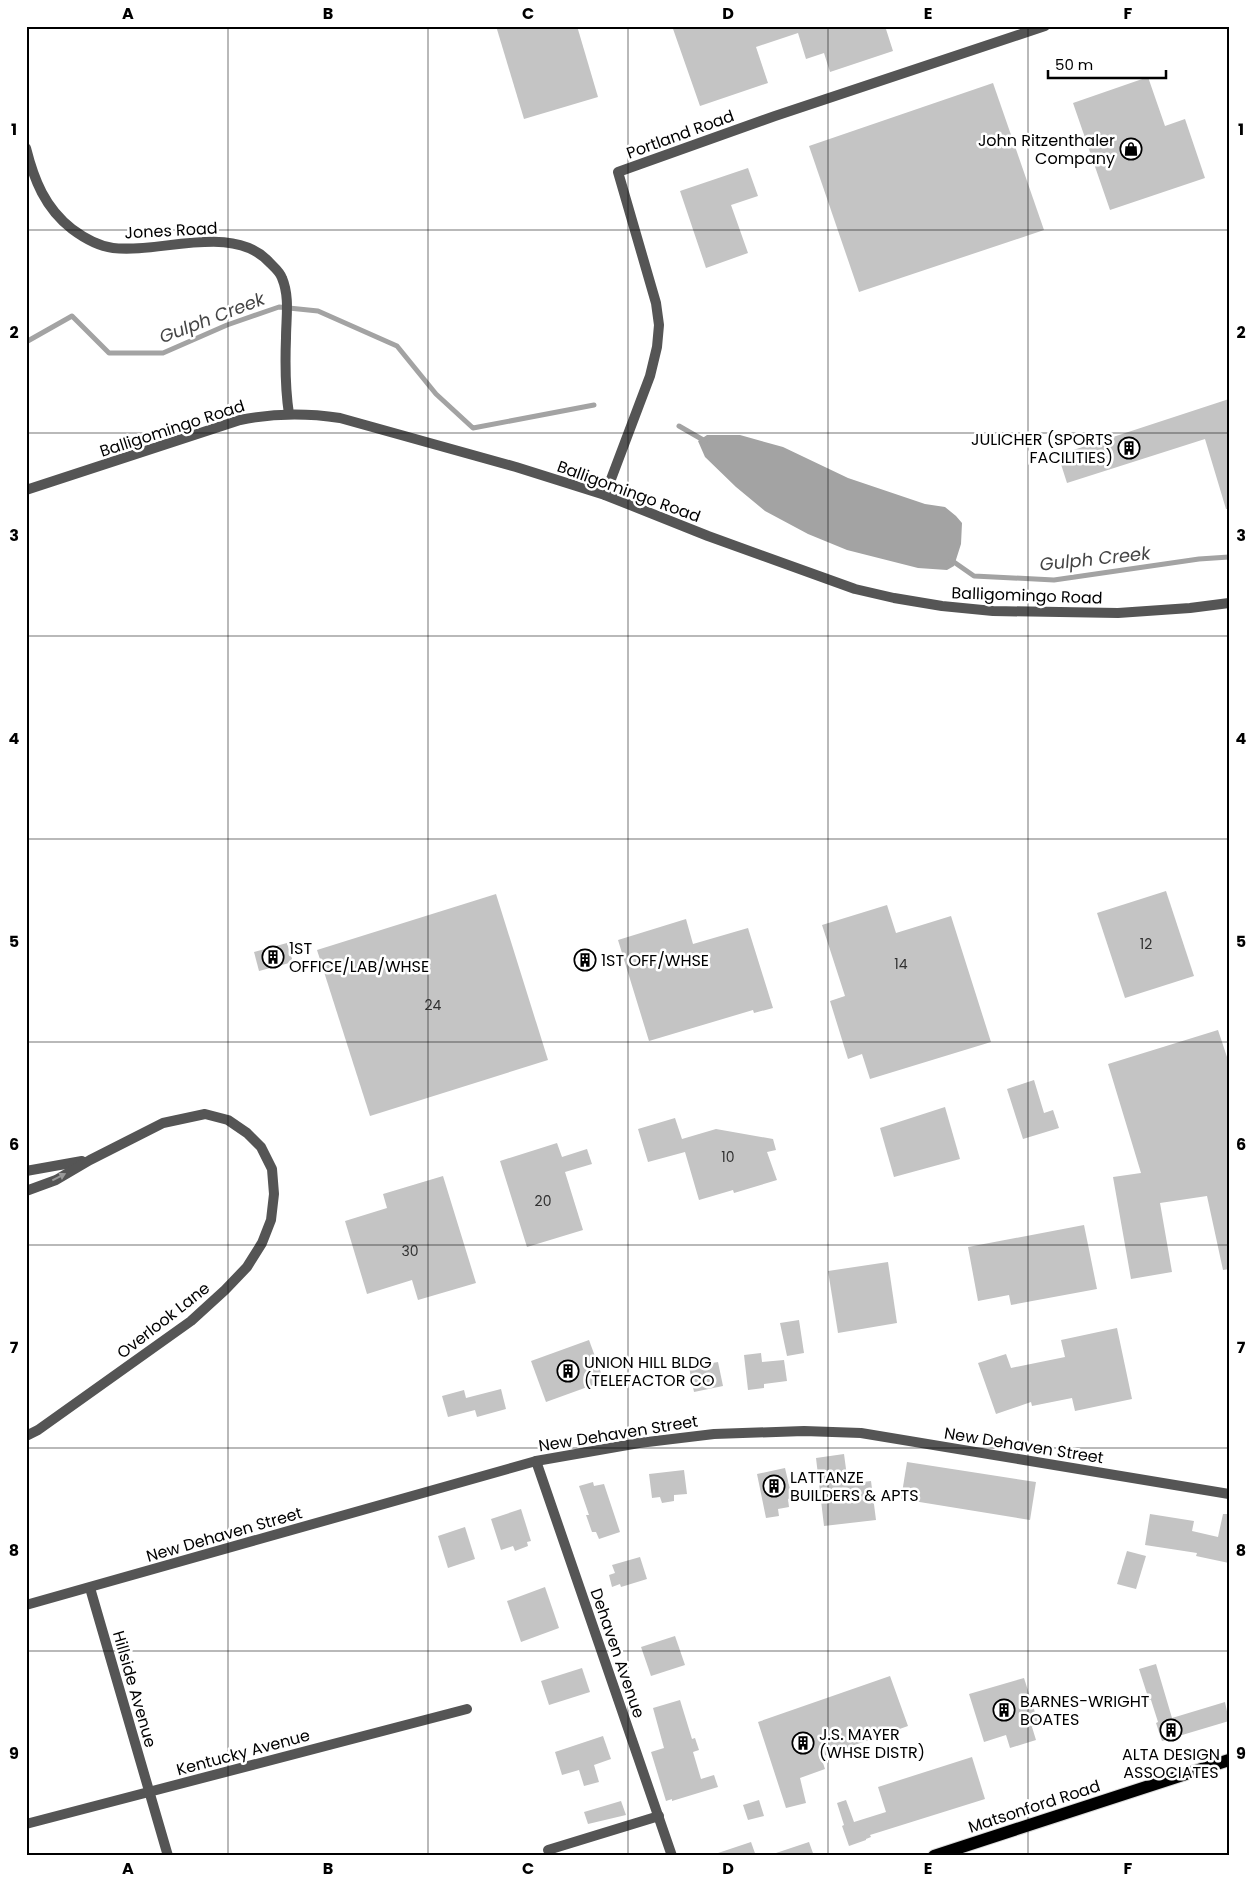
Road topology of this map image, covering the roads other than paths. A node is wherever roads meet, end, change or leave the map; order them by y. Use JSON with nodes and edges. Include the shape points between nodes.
{"nodes":[{"id":1,"x":1045,"y":26,"type":"edge"},
{"id":2,"x":26,"y":148,"type":"edge"},
{"id":3,"x":289,"y":414,"type":"junction"},
{"id":4,"x":26,"y":490,"type":"edge"},
{"id":5,"x":604,"y":495,"type":"junction"},
{"id":6,"x":1229,"y":603,"type":"edge"},
{"id":7,"x":90,"y":1160,"type":"junction"},
{"id":8,"x":26,"y":1171,"type":"edge"},
{"id":9,"x":26,"y":1191,"type":"edge"},
{"id":10,"x":26,"y":1436,"type":"edge"},
{"id":11,"x":536,"y":1461,"type":"junction"},
{"id":12,"x":1229,"y":1494,"type":"edge"},
{"id":13,"x":90,"y":1588,"type":"junction"},
{"id":14,"x":26,"y":1605,"type":"edge"},
{"id":15,"x":467,"y":1709,"type":"dead end"},
{"id":16,"x":1229,"y":1760,"type":"edge"},
{"id":17,"x":150,"y":1792,"type":"junction"},
{"id":18,"x":659,"y":1816,"type":"junction"},
{"id":19,"x":26,"y":1824,"type":"edge"},
{"id":20,"x":548,"y":1850,"type":"dead end"},
{"id":21,"x":168,"y":1856,"type":"edge"},
{"id":22,"x":672,"y":1856,"type":"edge"},
{"id":23,"x":934,"y":1856,"type":"edge"}],
"edges":[{"from":1,"to":5,"type":"street","name":"Portland Road","via":[[618,172],[656,303],[659,325],[650,376]]},
{"from":2,"to":3,"type":"street","name":"Jones Road","via":[[47,204],[86,239],[111,248],[138,250],[232,242],[264,255],[281,275],[287,292],[285,390]]},
{"from":3,"to":4,"type":"street","name":"Balligomingo Road","via":[[240,420]]},
{"from":3,"to":5,"type":"street","name":"Balligomingo Road","via":[[340,418]]},
{"from":5,"to":6,"type":"street","name":"Balligomingo Road","via":[[855,589],[942,606],[994,612],[1118,613]]},
{"from":7,"to":8,"type":"street","name":"Overlook Lane"},
{"from":9,"to":7,"type":"street","name":"Overlook Lane","one_way":true,"via":[[56,1180]]},
{"from":7,"to":10,"type":"street","name":"Overlook Lane","via":[[163,1123],[205,1114],[228,1120],[261,1148],[272,1169],[271,1220],[247,1267],[191,1321]]},
{"from":11,"to":12,"type":"street","name":"New Dehaven Street","via":[[714,1434],[861,1433]]},
{"from":11,"to":13,"type":"street","name":"New Dehaven Street"},
{"from":11,"to":18,"type":"street","name":"Dehaven Avenue"},
{"from":13,"to":14,"type":"street","name":"New Dehaven Street"},
{"from":13,"to":17,"type":"street","name":"Hillside Avenue"},
{"from":15,"to":17,"type":"street","name":"Kentucky Avenue"},
{"from":16,"to":23,"type":"main road","name":"Matsonford Road"},
{"from":17,"to":19,"type":"street","name":"Kentucky Avenue"},
{"from":17,"to":21,"type":"street","name":"Hillside Avenue"},
{"from":18,"to":20,"type":"street"},
{"from":18,"to":22,"type":"street","name":"Dehaven Avenue"}]}
